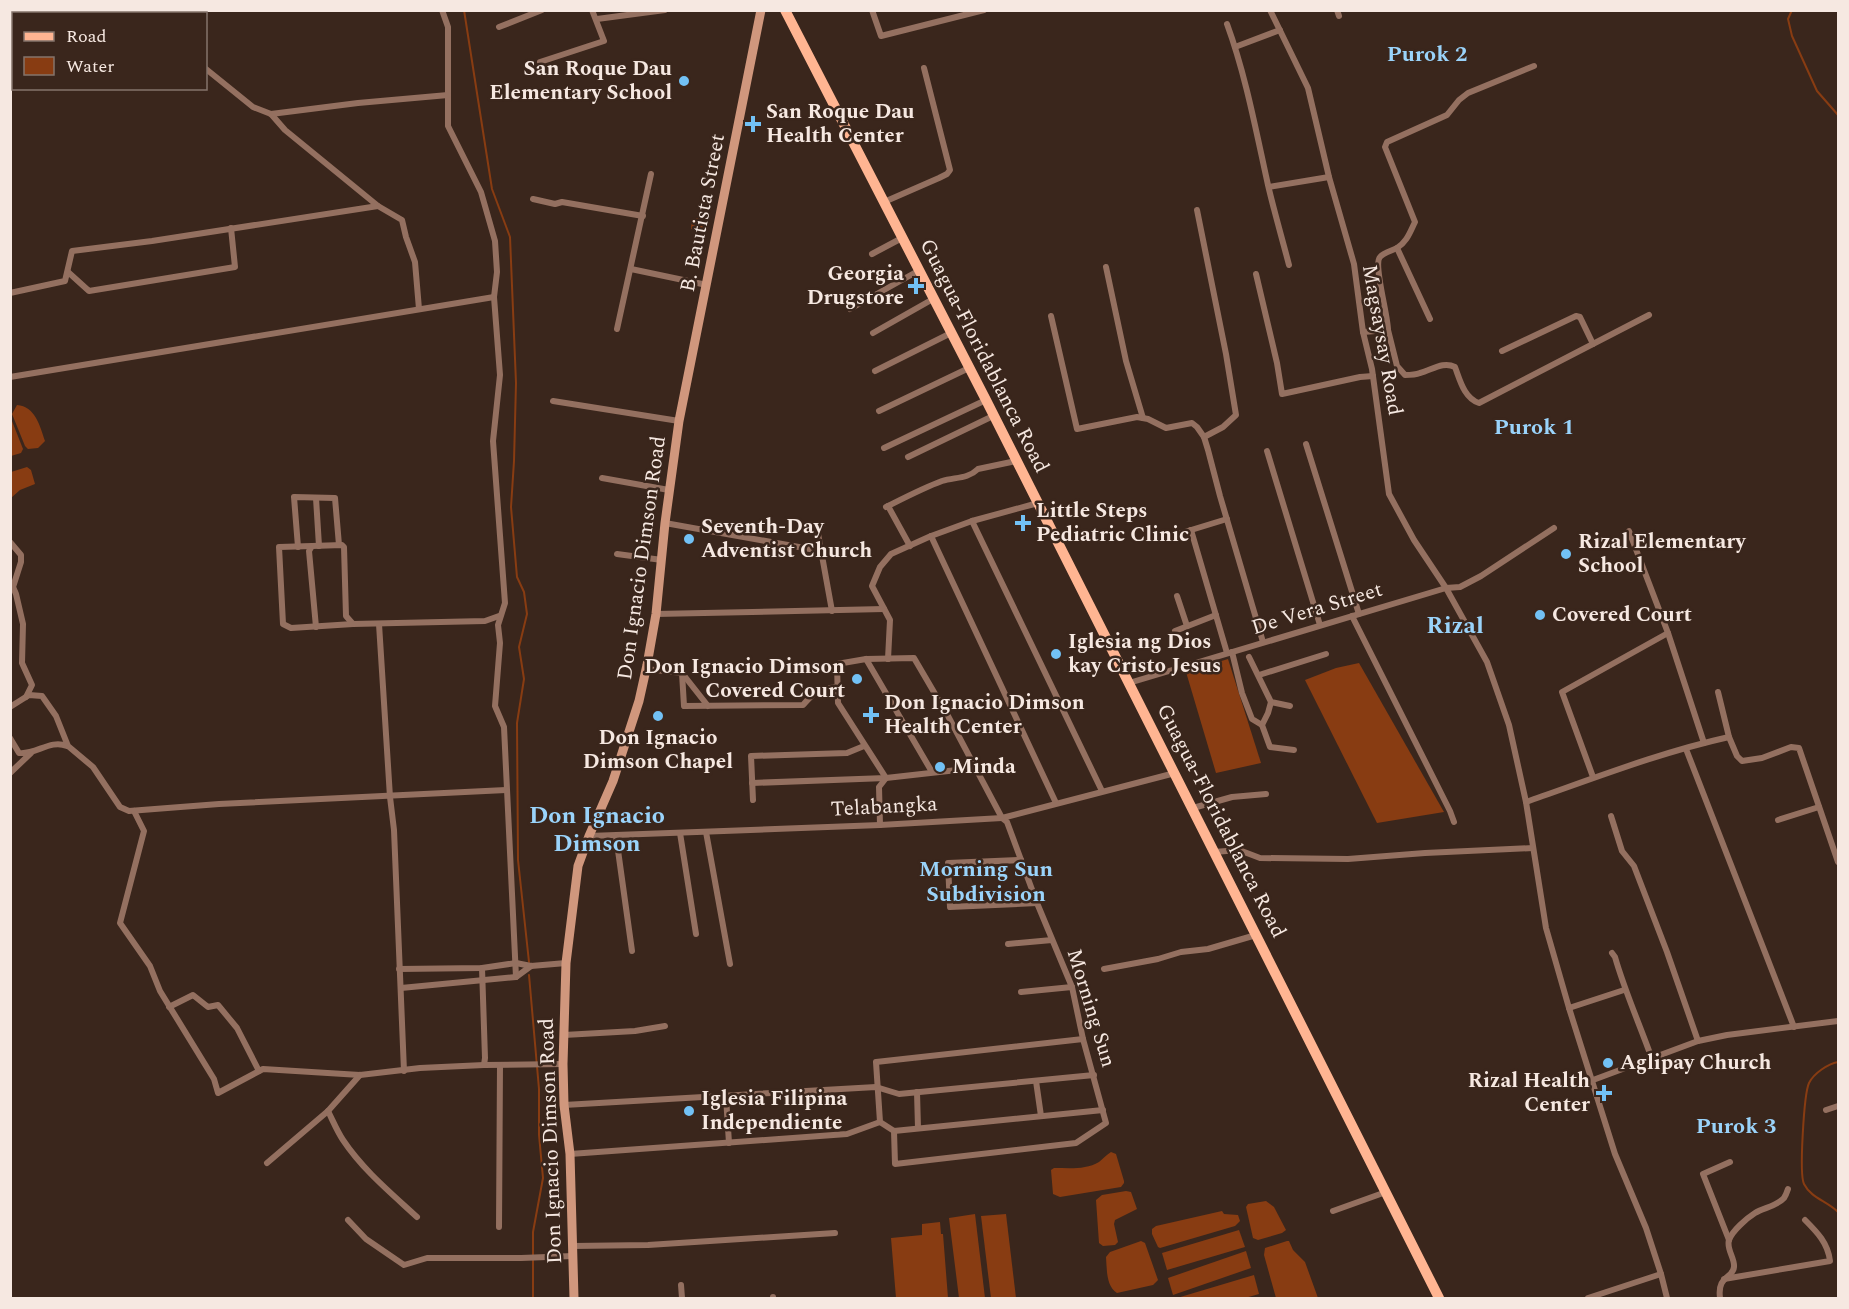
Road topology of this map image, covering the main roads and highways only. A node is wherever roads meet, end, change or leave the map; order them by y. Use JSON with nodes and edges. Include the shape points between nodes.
{"nodes":[{"id":1,"x":785,"y":10,"type":"edge"},
{"id":2,"x":1439,"y":1299,"type":"edge"}],
"edges":[{"from":1,"to":2,"type":"main road","name":"Guagua-Floridablanca Road"}]}
